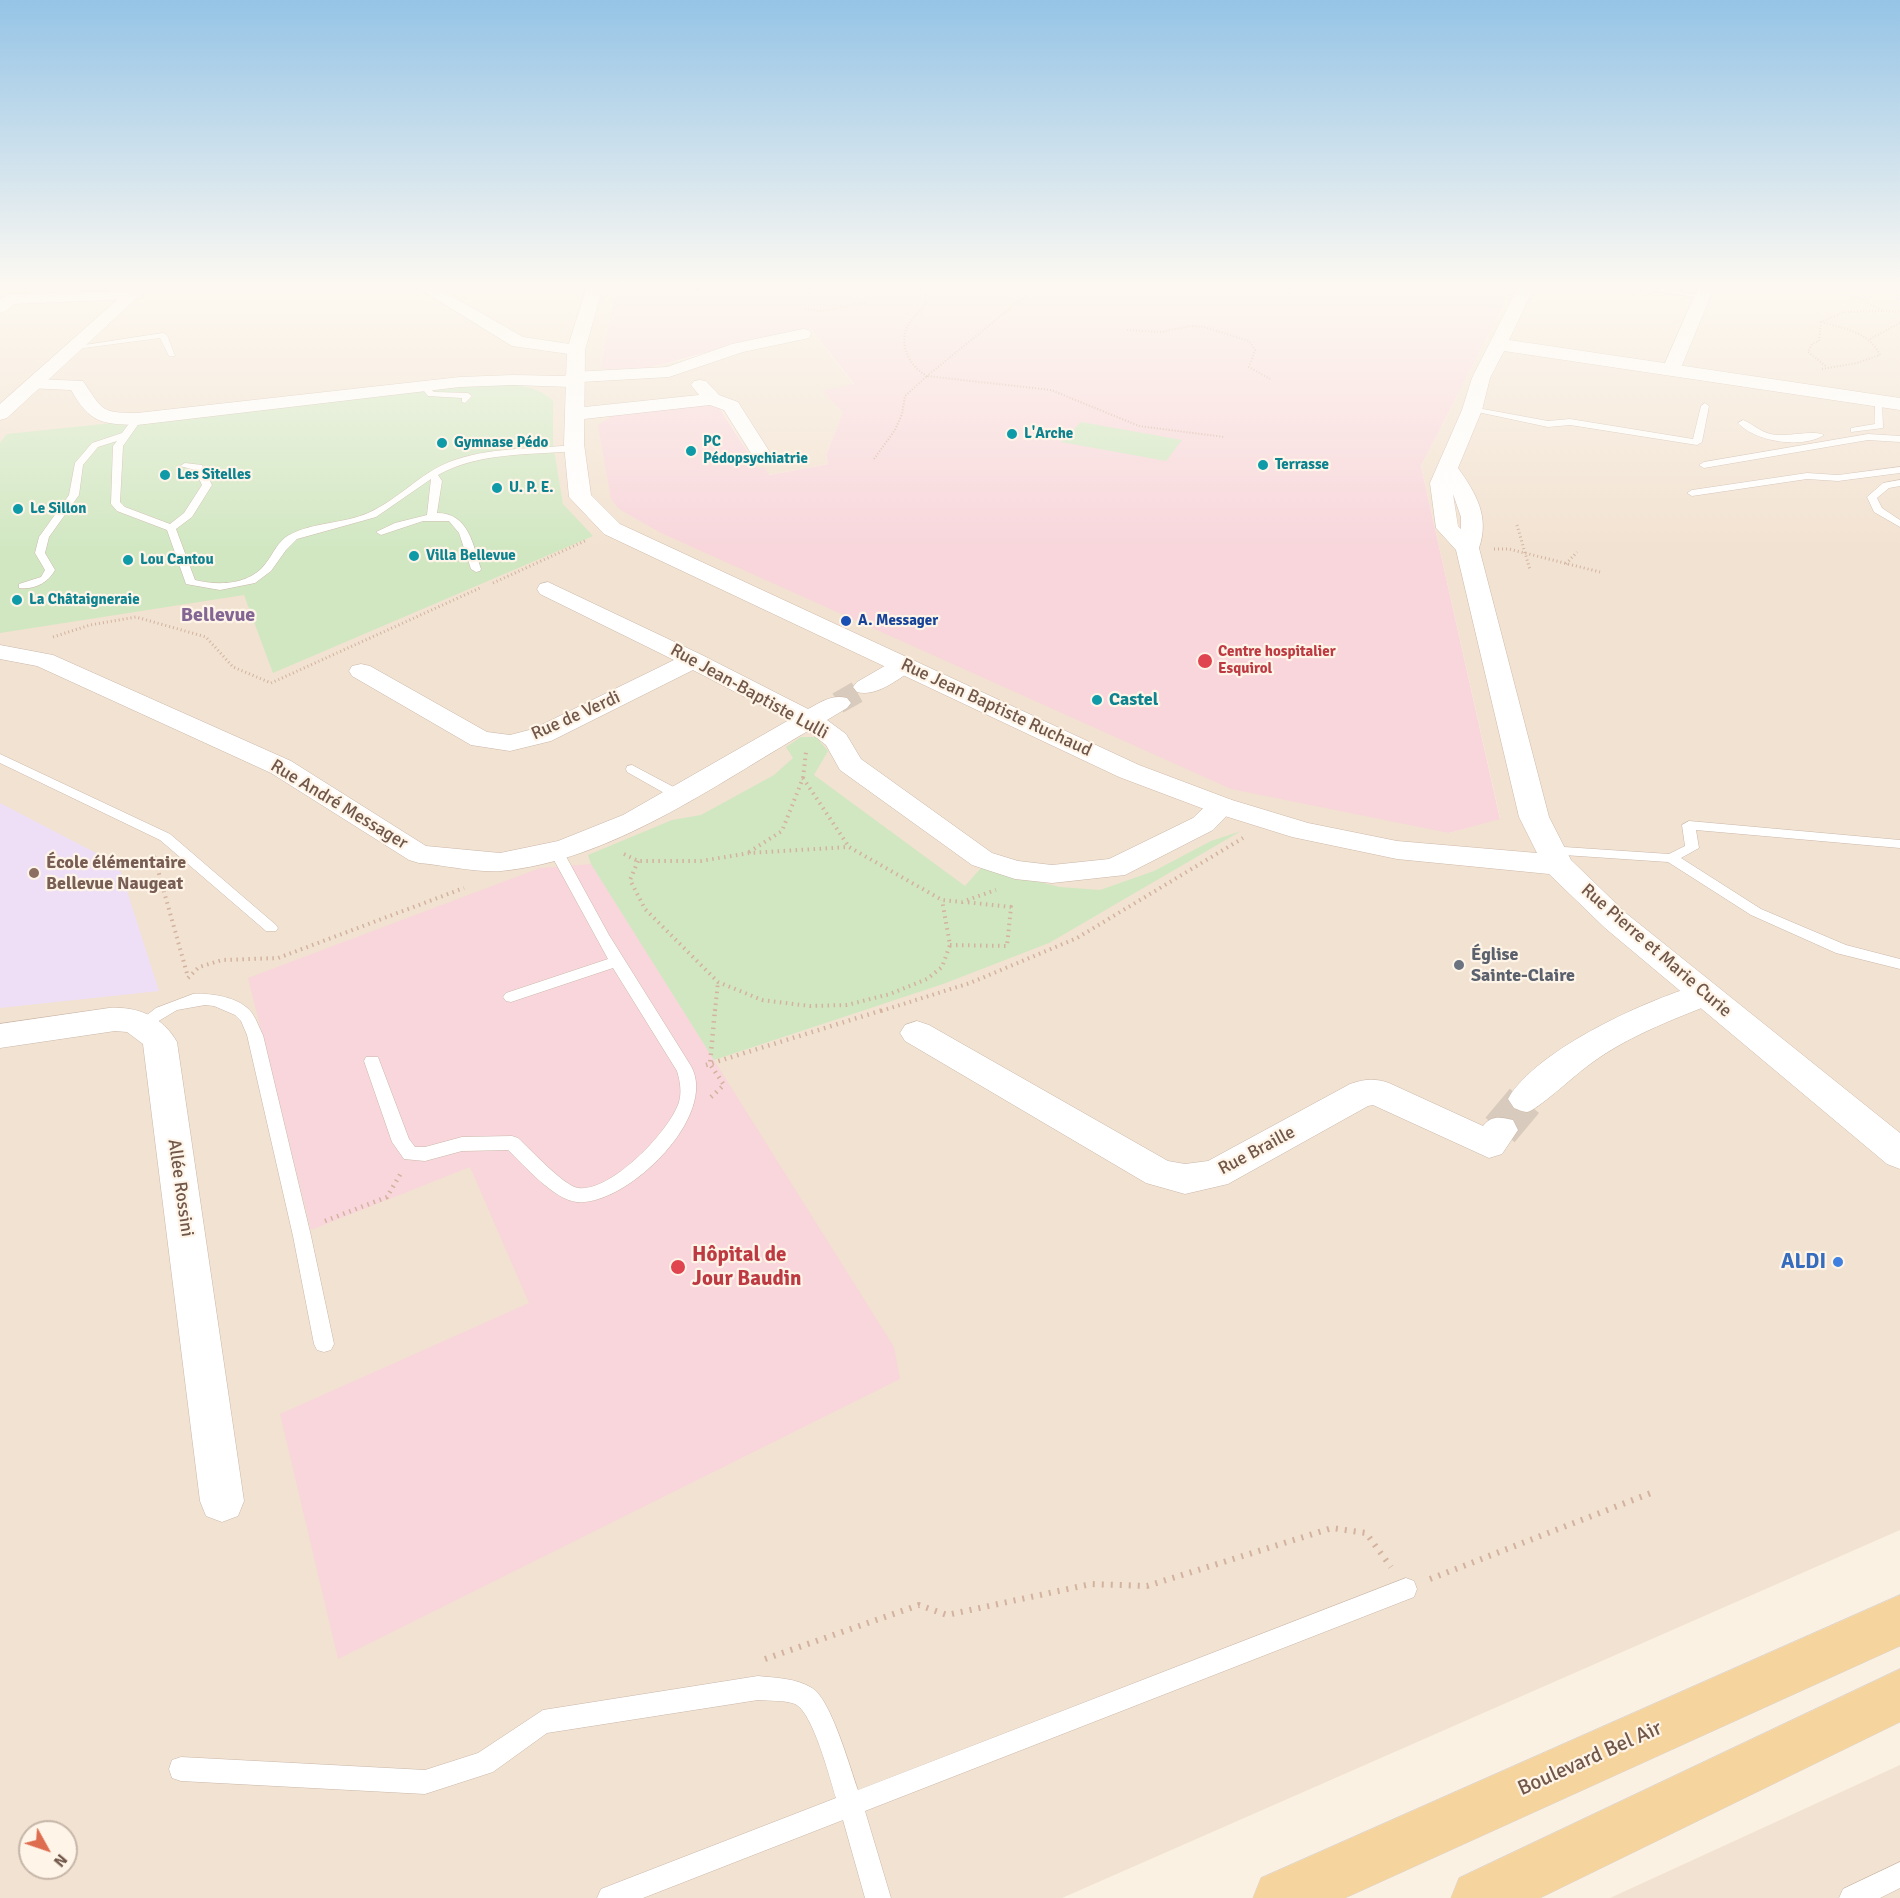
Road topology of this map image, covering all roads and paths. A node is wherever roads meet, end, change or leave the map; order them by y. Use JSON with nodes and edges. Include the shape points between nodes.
{"nodes":[{"id":1,"x":48,"y":372,"type":"edge"},
{"id":2,"x":573,"y":372,"type":"edge"},
{"id":3,"x":669,"y":372,"type":"joint"},
{"id":4,"x":916,"y":372,"type":"edge"},
{"id":5,"x":932,"y":372,"type":"edge"},
{"id":6,"x":1257,"y":372,"type":"edge"},
{"id":7,"x":1484,"y":372,"type":"edge"},
{"id":8,"x":1682,"y":372,"type":"edge"},
{"id":9,"x":1818,"y":372,"type":"edge"},
{"id":10,"x":927,"y":376,"type":"junction"},
{"id":11,"x":1269,"y":379,"type":"dead end"},
{"id":12,"x":572,"y":380,"type":"junction"},
{"id":13,"x":34,"y":384,"type":"junction"},
{"id":14,"x":424,"y":386,"type":"junction"},
{"id":15,"x":1827,"y":393,"type":"junction"},
{"id":16,"x":712,"y":399,"type":"junction"},
{"id":17,"x":465,"y":400,"type":"dead end"},
{"id":18,"x":1878,"y":401,"type":"junction"},
{"id":19,"x":1900,"y":404,"type":"edge"},
{"id":20,"x":1705,"y":406,"type":"dead end"},
{"id":21,"x":1472,"y":410,"type":"junction"},
{"id":22,"x":0,"y":414,"type":"edge"},
{"id":23,"x":574,"y":414,"type":"junction"},
{"id":24,"x":137,"y":419,"type":"junction"},
{"id":25,"x":1743,"y":423,"type":"dead end"},
{"id":26,"x":126,"y":435,"type":"junction"},
{"id":27,"x":1224,"y":437,"type":"dead end"},
{"id":28,"x":1900,"y":439,"type":"edge"},
{"id":29,"x":575,"y":448,"type":"junction"},
{"id":30,"x":761,"y":454,"type":"dead end"},
{"id":31,"x":874,"y":459,"type":"dead end"},
{"id":32,"x":1704,"y":465,"type":"dead end"},
{"id":33,"x":185,"y":466,"type":"dead end"},
{"id":34,"x":1900,"y":471,"type":"edge"},
{"id":35,"x":432,"y":473,"type":"junction"},
{"id":36,"x":1900,"y":483,"type":"edge"},
{"id":37,"x":1692,"y":493,"type":"dead end"},
{"id":38,"x":432,"y":515,"type":"junction"},
{"id":39,"x":1900,"y":524,"type":"edge"},
{"id":40,"x":1517,"y":525,"type":"dead end"},
{"id":41,"x":171,"y":528,"type":"junction"},
{"id":42,"x":612,"y":529,"type":"junction"},
{"id":43,"x":381,"y":532,"type":"dead end"},
{"id":44,"x":1467,"y":548,"type":"junction"},
{"id":45,"x":1577,"y":552,"type":"dead end"},
{"id":46,"x":1524,"y":553,"type":"junction"},
{"id":47,"x":1566,"y":564,"type":"junction"},
{"id":48,"x":476,"y":569,"type":"dead end"},
{"id":49,"x":1530,"y":570,"type":"dead end"},
{"id":50,"x":1600,"y":572,"type":"dead end"},
{"id":51,"x":23,"y":586,"type":"dead end"},
{"id":52,"x":548,"y":589,"type":"dead end"},
{"id":53,"x":3,"y":652,"type":"edge"},
{"id":54,"x":693,"y":660,"type":"junction"},
{"id":55,"x":904,"y":665,"type":"junction"},
{"id":56,"x":361,"y":671,"type":"dead end"},
{"id":57,"x":866,"y":687,"type":"tunnel mouth"},
{"id":58,"x":838,"y":703,"type":"tunnel mouth"},
{"id":59,"x":809,"y":720,"type":"junction"},
{"id":60,"x":0,"y":758,"type":"edge"},
{"id":61,"x":632,"y":769,"type":"dead end"},
{"id":62,"x":678,"y":795,"type":"junction"},
{"id":63,"x":1222,"y":806,"type":"junction"},
{"id":64,"x":1272,"y":821,"type":"junction"},
{"id":65,"x":165,"y":837,"type":"junction"},
{"id":66,"x":593,"y":838,"type":"junction"},
{"id":67,"x":1900,"y":844,"type":"edge"},
{"id":68,"x":849,"y":848,"type":"junction"},
{"id":69,"x":556,"y":851,"type":"junction"},
{"id":70,"x":749,"y":853,"type":"junction"},
{"id":71,"x":1553,"y":857,"type":"junction"},
{"id":72,"x":1671,"y":858,"type":"junction"},
{"id":73,"x":638,"y":861,"type":"junction"},
{"id":74,"x":500,"y":862,"type":"junction"},
{"id":75,"x":1015,"y":870,"type":"junction"},
{"id":76,"x":942,"y":900,"type":"junction"},
{"id":77,"x":962,"y":902,"type":"junction"},
{"id":78,"x":271,"y":928,"type":"dead end"},
{"id":79,"x":950,"y":945,"type":"junction"},
{"id":80,"x":617,"y":961,"type":"junction"},
{"id":81,"x":1900,"y":964,"type":"edge"},
{"id":82,"x":188,"y":977,"type":"junction"},
{"id":83,"x":718,"y":982,"type":"junction"},
{"id":84,"x":1705,"y":994,"type":"junction"},
{"id":85,"x":511,"y":997,"type":"dead end"},
{"id":86,"x":178,"y":1002,"type":"junction"},
{"id":87,"x":142,"y":1025,"type":"junction"},
{"id":88,"x":917,"y":1033,"type":"dead end"},
{"id":89,"x":0,"y":1036,"type":"edge"},
{"id":90,"x":372,"y":1061,"type":"dead end"},
{"id":91,"x":710,"y":1064,"type":"junction"},
{"id":92,"x":685,"y":1070,"type":"junction"},
{"id":93,"x":709,"y":1099,"type":"dead end"},
{"id":94,"x":1526,"y":1099,"type":"tunnel mouth"},
{"id":95,"x":1500,"y":1130,"type":"tunnel mouth"},
{"id":96,"x":410,"y":1154,"type":"junction"},
{"id":97,"x":1900,"y":1154,"type":"edge"},
{"id":98,"x":300,"y":1230,"type":"junction"},
{"id":99,"x":324,"y":1344,"type":"dead end"},
{"id":100,"x":1656,"y":1491,"type":"dead end"},
{"id":101,"x":222,"y":1501,"type":"dead end"},
{"id":102,"x":1406,"y":1589,"type":"junction"},
{"id":103,"x":1900,"y":1620,"type":"edge"},
{"id":104,"x":716,"y":1695,"type":"junction"},
{"id":105,"x":1899,"y":1701,"type":"edge"},
{"id":106,"x":181,"y":1769,"type":"dead end"},
{"id":107,"x":850,"y":1804,"type":"junction"},
{"id":108,"x":1900,"y":1875,"type":"edge"},
{"id":109,"x":874,"y":1897,"type":"edge"},
{"id":110,"x":610,"y":1898,"type":"edge"},
{"id":111,"x":1281,"y":1898,"type":"edge"},
{"id":112,"x":1479,"y":1898,"type":"edge"},
{"id":113,"x":1852,"y":1898,"type":"edge"}],
"edges":[{"from":1,"to":13,"type":"main road"},
{"from":2,"to":12,"type":"main road","name":"Rue Jean Baptiste Ruchaud"},
{"from":3,"to":12,"type":"street"},
{"from":3,"to":16,"type":"street","via":[[694,378]]},
{"from":4,"to":10,"type":"path"},
{"from":5,"to":10,"type":"path"},
{"from":6,"to":11,"type":"path"},
{"from":7,"to":21,"type":"main road","name":"Rue Pierre et Marie Curie"},
{"from":8,"to":15,"type":"main road"},
{"from":9,"to":15,"type":"path","via":[[1815,373],[1822,378]]},
{"from":10,"to":27,"type":"path","via":[[1051,390],[1129,423]]},
{"from":10,"to":31,"type":"path","via":[[905,396],[904,410],[893,436]]},
{"from":12,"to":14,"type":"street"},
{"from":12,"to":23,"type":"main road","name":"Rue Jean Baptiste Ruchaud"},
{"from":13,"to":22,"type":"main road"},
{"from":13,"to":24,"type":"street","via":[[77,385],[94,413],[107,419]]},
{"from":14,"to":17,"type":"lane","via":[[432,394],[468,396]]},
{"from":14,"to":24,"type":"street"},
{"from":15,"to":18,"type":"main road"},
{"from":16,"to":23,"type":"street"},
{"from":16,"to":30,"type":"street","via":[[731,406]]},
{"from":18,"to":19,"type":"main road"},
{"from":18,"to":25,"type":"lane","via":[[1880,426],[1780,439],[1751,433]]},
{"from":20,"to":21,"type":"lane","via":[[1697,442],[1570,422],[1548,424]]},
{"from":21,"to":44,"type":"main road","name":"Rue Pierre et Marie Curie","via":[[1441,483],[1447,528]]},
{"from":23,"to":29,"type":"main road","name":"Rue Jean Baptiste Ruchaud"},
{"from":24,"to":26,"type":"lane"},
{"from":26,"to":41,"type":"lane","via":[[118,446],[116,502],[121,509]]},
{"from":26,"to":51,"type":"lane","via":[[95,445],[78,465],[75,495],[44,537],[40,553],[50,570],[45,579]]},
{"from":28,"to":32,"type":"lane","via":[[1868,437]]},
{"from":29,"to":35,"type":"lane","via":[[473,458]]},
{"from":29,"to":42,"type":"main road","name":"Rue Jean Baptiste Ruchaud","via":[[580,497]]},
{"from":33,"to":41,"type":"lane","via":[[200,467],[207,485],[188,515]]},
{"from":34,"to":37,"type":"lane","via":[[1838,478],[1807,476]]},
{"from":35,"to":38,"type":"lane","via":[[437,481]]},
{"from":35,"to":41,"type":"lane","via":[[374,514],[290,538],[258,577],[238,584],[205,586],[190,582]]},
{"from":36,"to":39,"type":"lane","via":[[1886,485],[1872,497],[1878,510]]},
{"from":38,"to":43,"type":"lane"},
{"from":38,"to":48,"type":"lane","via":[[459,523]]},
{"from":40,"to":46,"type":"path"},
{"from":42,"to":53,"type":"path","via":[[270,683],[233,667],[207,637],[136,617],[90,625]]},
{"from":42,"to":55,"type":"main road","name":"Rue Jean Baptiste Ruchaud"},
{"from":44,"to":46,"type":"path"},
{"from":44,"to":71,"type":"main road","name":"Rue Pierre et Marie Curie","via":[[1534,817]]},
{"from":45,"to":47,"type":"path"},
{"from":46,"to":47,"type":"path"},
{"from":46,"to":49,"type":"path"},
{"from":47,"to":50,"type":"path"},
{"from":52,"to":54,"type":"street","name":"Rue Jean-Baptiste Lulli"},
{"from":53,"to":74,"type":"street","name":"Rue André Messager","via":[[44,660],[281,767],[419,854]]},
{"from":54,"to":56,"type":"street","name":"Rue de Verdi","via":[[542,735],[510,743],[480,739]]},
{"from":54,"to":59,"type":"street","name":"Rue Jean-Baptiste Lulli"},
{"from":55,"to":57,"type":"street"},
{"from":55,"to":63,"type":"main road","name":"Rue Jean Baptiste Ruchaud","via":[[1129,771]]},
{"from":58,"to":59,"type":"street","name":"Rue André Messager"},
{"from":59,"to":62,"type":"street","name":"Rue André Messager"},
{"from":59,"to":75,"type":"street","name":"Rue Jean-Baptiste Lulli","via":[[837,740],[850,764],[982,859]]},
{"from":60,"to":65,"type":"lane"},
{"from":61,"to":62,"type":"lane"},
{"from":62,"to":66,"type":"street","name":"Rue André Messager"},
{"from":63,"to":64,"type":"main road","name":"Rue Jean Baptiste Ruchaud"},
{"from":63,"to":75,"type":"street","name":"Rue Jean-Baptiste Lulli","via":[[1203,824],[1115,868],[1052,874]]},
{"from":64,"to":71,"type":"main road","name":"Rue Jean Baptiste Ruchaud","via":[[1397,850]]},
{"from":64,"to":91,"type":"path","via":[[1077,938],[970,983]]},
{"from":65,"to":78,"type":"lane"},
{"from":65,"to":82,"type":"path","via":[[152,852]]},
{"from":66,"to":69,"type":"street","name":"Rue André Messager"},
{"from":66,"to":73,"type":"path"},
{"from":67,"to":72,"type":"lane","via":[[1689,825],[1692,848]]},
{"from":68,"to":70,"type":"path"},
{"from":68,"to":70,"type":"path","via":[[803,778],[782,831]]},
{"from":68,"to":76,"type":"path"},
{"from":69,"to":74,"type":"street","name":"Rue André Messager"},
{"from":69,"to":80,"type":"lane"},
{"from":70,"to":73,"type":"path","via":[[701,861]]},
{"from":71,"to":72,"type":"lane"},
{"from":71,"to":84,"type":"main road","name":"Rue Pierre et Marie Curie","via":[[1616,921]]},
{"from":72,"to":81,"type":"lane","via":[[1756,912],[1841,949]]},
{"from":73,"to":83,"type":"path","via":[[630,880],[645,909]]},
{"from":74,"to":82,"type":"path","via":[[487,879],[278,958],[222,960],[199,967]]},
{"from":75,"to":77,"type":"path","via":[[993,892]]},
{"from":76,"to":77,"type":"path"},
{"from":76,"to":79,"type":"path"},
{"from":77,"to":79,"type":"path","via":[[1011,907],[1007,946]]},
{"from":79,"to":83,"type":"path","via":[[942,967],[927,979],[847,1005],[810,1006],[762,1000]]},
{"from":80,"to":85,"type":"lane"},
{"from":80,"to":92,"type":"lane"},
{"from":82,"to":86,"type":"path"},
{"from":83,"to":91,"type":"path"},
{"from":84,"to":94,"type":"street","via":[[1590,1046]]},
{"from":84,"to":97,"type":"main road","name":"Rue Pierre et Marie Curie"},
{"from":86,"to":87,"type":"lane"},
{"from":86,"to":98,"type":"lane","via":[[219,1000],[247,1018],[255,1035]]},
{"from":87,"to":89,"type":"street","via":[[114,1020]]},
{"from":87,"to":101,"type":"street","name":"Allée Rossini","via":[[160,1042]]},
{"from":88,"to":95,"type":"street","name":"Rue Braille","via":[[1159,1173],[1185,1179],[1215,1174],[1362,1093],[1377,1092],[1490,1144]]},
{"from":90,"to":96,"type":"lane","via":[[401,1142]]},
{"from":91,"to":92,"type":"path"},
{"from":91,"to":93,"type":"path","via":[[724,1085]]},
{"from":92,"to":96,"type":"lane","via":[[687,1102],[678,1124],[619,1182],[596,1194],[576,1195],[563,1188],[512,1143],[462,1144]]},
{"from":96,"to":98,"type":"path","via":[[387,1197]]},
{"from":98,"to":99,"type":"lane"},
{"from":100,"to":102,"type":"path"},
{"from":102,"to":104,"type":"path","via":[[1366,1533],[1332,1528],[1147,1586],[1091,1584],[947,1614],[919,1605],[780,1652],[749,1667]]},
{"from":102,"to":107,"type":"lane"},
{"from":103,"to":111,"type":"main road","name":"Boulevard Bel Air"},
{"from":104,"to":106,"type":"lane","via":[[543,1722],[484,1763],[426,1782]]},
{"from":104,"to":107,"type":"lane","via":[[758,1688],[808,1699],[819,1713]]},
{"from":105,"to":112,"type":"main road"},
{"from":107,"to":109,"type":"lane"},
{"from":107,"to":110,"type":"lane"},
{"from":108,"to":113,"type":"lane"}]}
